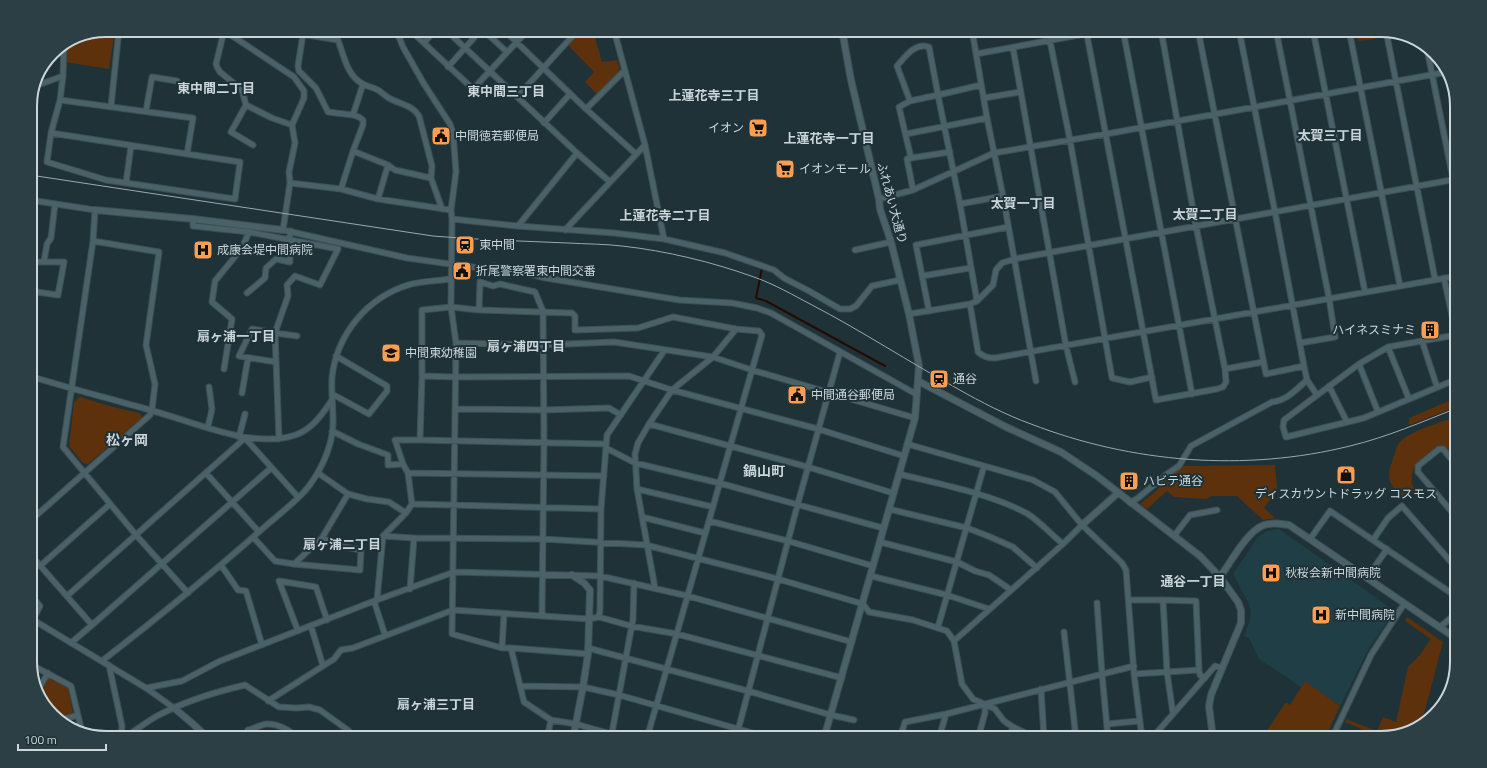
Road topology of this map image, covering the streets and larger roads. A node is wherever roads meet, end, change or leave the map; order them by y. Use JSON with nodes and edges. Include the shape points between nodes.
{"nodes":[{"id":1,"x":118,"y":37,"type":"edge"},
{"id":2,"x":223,"y":37,"type":"edge"},
{"id":3,"x":234,"y":37,"type":"edge"},
{"id":4,"x":303,"y":37,"type":"edge"},
{"id":5,"x":320,"y":37,"type":"edge"},
{"id":6,"x":399,"y":37,"type":"edge"},
{"id":7,"x":418,"y":37,"type":"edge"},
{"id":8,"x":429,"y":37,"type":"edge"},
{"id":9,"x":453,"y":37,"type":"edge"},
{"id":10,"x":475,"y":37,"type":"edge"},
{"id":11,"x":490,"y":37,"type":"edge"},
{"id":12,"x":512,"y":37,"type":"edge"},
{"id":13,"x":522,"y":37,"type":"edge"},
{"id":14,"x":571,"y":37,"type":"edge"},
{"id":15,"x":616,"y":37,"type":"edge"},
{"id":16,"x":843,"y":37,"type":"edge"},
{"id":17,"x":973,"y":37,"type":"edge"},
{"id":18,"x":1066,"y":37,"type":"edge"},
{"id":19,"x":1087,"y":37,"type":"edge"},
{"id":20,"x":1124,"y":37,"type":"edge"},
{"id":21,"x":1162,"y":37,"type":"edge"},
{"id":22,"x":1199,"y":37,"type":"edge"},
{"id":23,"x":1240,"y":37,"type":"edge"},
{"id":24,"x":1278,"y":37,"type":"edge"},
{"id":25,"x":1314,"y":37,"type":"edge"},
{"id":26,"x":1350,"y":37,"type":"edge"},
{"id":27,"x":1387,"y":38,"type":"edge"},
{"id":28,"x":237,"y":39,"type":"joint"},
{"id":29,"x":1050,"y":41,"type":"junction"},
{"id":30,"x":517,"y":42,"type":"junction"},
{"id":31,"x":424,"y":43,"type":"junction"},
{"id":32,"x":465,"y":48,"type":"junction"},
{"id":33,"x":1013,"y":48,"type":"junction"},
{"id":34,"x":64,"y":52,"type":"edge"},
{"id":35,"x":507,"y":52,"type":"junction"},
{"id":36,"x":976,"y":54,"type":"junction"},
{"id":37,"x":1428,"y":56,"type":"edge"},
{"id":38,"x":448,"y":67,"type":"junction"},
{"id":39,"x":543,"y":67,"type":"junction"},
{"id":40,"x":300,"y":71,"type":"junction"},
{"id":41,"x":489,"y":71,"type":"junction"},
{"id":42,"x":624,"y":71,"type":"junction"},
{"id":43,"x":1441,"y":73,"type":"edge"},
{"id":44,"x":1432,"y":74,"type":"junction"},
{"id":45,"x":63,"y":76,"type":"junction"},
{"id":46,"x":294,"y":77,"type":"junction"},
{"id":47,"x":177,"y":81,"type":"dead end"},
{"id":48,"x":1396,"y":82,"type":"junction"},
{"id":49,"x":41,"y":83,"type":"edge"},
{"id":50,"x":363,"y":84,"type":"junction"},
{"id":51,"x":981,"y":85,"type":"junction"},
{"id":52,"x":1361,"y":88,"type":"junction"},
{"id":53,"x":1020,"y":92,"type":"junction"},
{"id":54,"x":570,"y":94,"type":"junction"},
{"id":55,"x":938,"y":95,"type":"junction"},
{"id":56,"x":1325,"y":95,"type":"junction"},
{"id":57,"x":517,"y":97,"type":"junction"},
{"id":58,"x":984,"y":98,"type":"junction"},
{"id":59,"x":60,"y":100,"type":"junction"},
{"id":60,"x":1291,"y":100,"type":"junction"},
{"id":61,"x":910,"y":101,"type":"junction"},
{"id":62,"x":246,"y":105,"type":"junction"},
{"id":63,"x":111,"y":106,"type":"junction"},
{"id":64,"x":1255,"y":107,"type":"junction"},
{"id":65,"x":586,"y":109,"type":"junction"},
{"id":66,"x":146,"y":111,"type":"junction"},
{"id":67,"x":1215,"y":114,"type":"junction"},
{"id":68,"x":353,"y":115,"type":"junction"},
{"id":69,"x":987,"y":118,"type":"junction"},
{"id":70,"x":1177,"y":121,"type":"junction"},
{"id":71,"x":544,"y":123,"type":"junction"},
{"id":72,"x":292,"y":125,"type":"junction"},
{"id":73,"x":945,"y":126,"type":"junction"},
{"id":74,"x":1142,"y":127,"type":"junction"},
{"id":75,"x":51,"y":133,"type":"junction"},
{"id":76,"x":906,"y":134,"type":"junction"},
{"id":77,"x":1106,"y":134,"type":"junction"},
{"id":78,"x":1070,"y":140,"type":"junction"},
{"id":79,"x":253,"y":145,"type":"dead end"},
{"id":80,"x":645,"y":145,"type":"junction"},
{"id":81,"x":131,"y":146,"type":"junction"},
{"id":82,"x":1032,"y":147,"type":"junction"},
{"id":83,"x":353,"y":151,"type":"junction"},
{"id":84,"x":950,"y":152,"type":"junction"},
{"id":85,"x":577,"y":153,"type":"junction"},
{"id":86,"x":994,"y":153,"type":"junction"},
{"id":87,"x":187,"y":154,"type":"junction"},
{"id":88,"x":636,"y":154,"type":"junction"},
{"id":89,"x":1450,"y":157,"type":"edge"},
{"id":90,"x":911,"y":158,"type":"junction"},
{"id":91,"x":388,"y":165,"type":"junction"},
{"id":92,"x":953,"y":172,"type":"junction"},
{"id":93,"x":431,"y":178,"type":"junction"},
{"id":94,"x":1450,"y":181,"type":"edge"},
{"id":95,"x":610,"y":182,"type":"junction"},
{"id":96,"x":126,"y":183,"type":"junction"},
{"id":97,"x":290,"y":183,"type":"junction"},
{"id":98,"x":1416,"y":187,"type":"junction"},
{"id":99,"x":341,"y":189,"type":"junction"},
{"id":100,"x":913,"y":190,"type":"junction"},
{"id":101,"x":1382,"y":192,"type":"junction"},
{"id":102,"x":1003,"y":196,"type":"junction"},
{"id":103,"x":378,"y":199,"type":"junction"},
{"id":104,"x":879,"y":199,"type":"junction"},
{"id":105,"x":1346,"y":199,"type":"junction"},
{"id":106,"x":37,"y":201,"type":"edge"},
{"id":107,"x":55,"y":204,"type":"junction"},
{"id":108,"x":960,"y":204,"type":"junction"},
{"id":109,"x":1310,"y":206,"type":"junction"},
{"id":110,"x":442,"y":209,"type":"junction"},
{"id":111,"x":95,"y":210,"type":"junction"},
{"id":112,"x":450,"y":210,"type":"junction"},
{"id":113,"x":1275,"y":212,"type":"junction"},
{"id":114,"x":193,"y":219,"type":"junction"},
{"id":115,"x":452,"y":219,"type":"junction"},
{"id":116,"x":1236,"y":219,"type":"junction"},
{"id":117,"x":518,"y":226,"type":"junction"},
{"id":118,"x":1196,"y":226,"type":"junction"},
{"id":119,"x":1008,"y":227,"type":"junction"},
{"id":120,"x":283,"y":230,"type":"junction"},
{"id":121,"x":291,"y":230,"type":"junction"},
{"id":122,"x":565,"y":230,"type":"junction"},
{"id":123,"x":249,"y":232,"type":"junction"},
{"id":124,"x":1161,"y":232,"type":"junction"},
{"id":125,"x":965,"y":235,"type":"junction"},
{"id":126,"x":1126,"y":238,"type":"junction"},
{"id":127,"x":289,"y":239,"type":"junction"},
{"id":128,"x":664,"y":239,"type":"junction"},
{"id":129,"x":93,"y":241,"type":"junction"},
{"id":130,"x":891,"y":242,"type":"junction"},
{"id":131,"x":1088,"y":245,"type":"junction"},
{"id":132,"x":855,"y":250,"type":"dead end"},
{"id":133,"x":1050,"y":252,"type":"junction"},
{"id":134,"x":1014,"y":259,"type":"junction"},
{"id":135,"x":44,"y":261,"type":"junction"},
{"id":136,"x":37,"y":262,"type":"edge"},
{"id":137,"x":451,"y":265,"type":"junction"},
{"id":138,"x":970,"y":268,"type":"junction"},
{"id":139,"x":922,"y":276,"type":"junction"},
{"id":140,"x":1450,"y":277,"type":"edge"},
{"id":141,"x":1444,"y":278,"type":"junction"},
{"id":142,"x":1435,"y":279,"type":"junction"},
{"id":143,"x":450,"y":280,"type":"junction"},
{"id":144,"x":900,"y":280,"type":"junction"},
{"id":145,"x":1400,"y":286,"type":"junction"},
{"id":146,"x":37,"y":292,"type":"edge"},
{"id":147,"x":1365,"y":292,"type":"junction"},
{"id":148,"x":247,"y":293,"type":"dead end"},
{"id":149,"x":1329,"y":298,"type":"junction"},
{"id":150,"x":977,"y":301,"type":"junction"},
{"id":151,"x":970,"y":304,"type":"junction"},
{"id":152,"x":1293,"y":305,"type":"junction"},
{"id":153,"x":451,"y":307,"type":"junction"},
{"id":154,"x":1450,"y":308,"type":"edge"},
{"id":155,"x":480,"y":310,"type":"junction"},
{"id":156,"x":543,"y":311,"type":"junction"},
{"id":157,"x":929,"y":311,"type":"junction"},
{"id":158,"x":1255,"y":312,"type":"junction"},
{"id":159,"x":909,"y":314,"type":"junction"},
{"id":160,"x":1215,"y":320,"type":"junction"},
{"id":161,"x":1180,"y":326,"type":"junction"},
{"id":162,"x":736,"y":329,"type":"junction"},
{"id":163,"x":1143,"y":332,"type":"junction"},
{"id":164,"x":275,"y":333,"type":"junction"},
{"id":165,"x":297,"y":336,"type":"dead end"},
{"id":166,"x":1450,"y":338,"type":"edge"},
{"id":167,"x":1105,"y":339,"type":"junction"},
{"id":168,"x":1422,"y":341,"type":"junction"},
{"id":169,"x":456,"y":343,"type":"junction"},
{"id":170,"x":1300,"y":344,"type":"junction"},
{"id":171,"x":543,"y":345,"type":"junction"},
{"id":172,"x":1066,"y":346,"type":"junction"},
{"id":173,"x":1388,"y":347,"type":"junction"},
{"id":174,"x":664,"y":351,"type":"junction"},
{"id":175,"x":840,"y":352,"type":"junction"},
{"id":176,"x":1030,"y":352,"type":"junction"},
{"id":177,"x":336,"y":356,"type":"junction"},
{"id":178,"x":713,"y":357,"type":"junction"},
{"id":179,"x":248,"y":358,"type":"junction"},
{"id":180,"x":276,"y":362,"type":"junction"},
{"id":181,"x":1263,"y":362,"type":"junction"},
{"id":182,"x":1359,"y":364,"type":"junction"},
{"id":183,"x":1304,"y":366,"type":"junction"},
{"id":184,"x":224,"y":369,"type":"dead end"},
{"id":185,"x":752,"y":370,"type":"junction"},
{"id":186,"x":1225,"y":370,"type":"junction"},
{"id":187,"x":422,"y":376,"type":"junction"},
{"id":188,"x":455,"y":377,"type":"junction"},
{"id":189,"x":544,"y":377,"type":"junction"},
{"id":190,"x":1152,"y":377,"type":"junction"},
{"id":191,"x":37,"y":378,"type":"edge"},
{"id":192,"x":1307,"y":380,"type":"junction"},
{"id":193,"x":644,"y":381,"type":"junction"},
{"id":194,"x":1036,"y":381,"type":"dead end"},
{"id":195,"x":918,"y":382,"type":"junction"},
{"id":196,"x":1074,"y":382,"type":"dead end"},
{"id":197,"x":1450,"y":382,"type":"edge"},
{"id":198,"x":1329,"y":386,"type":"junction"},
{"id":199,"x":209,"y":387,"type":"dead end"},
{"id":200,"x":1437,"y":387,"type":"junction"},
{"id":201,"x":71,"y":389,"type":"junction"},
{"id":202,"x":672,"y":390,"type":"junction"},
{"id":203,"x":829,"y":392,"type":"junction"},
{"id":204,"x":242,"y":393,"type":"dead end"},
{"id":205,"x":332,"y":394,"type":"junction"},
{"id":206,"x":916,"y":394,"type":"junction"},
{"id":207,"x":1192,"y":394,"type":"junction"},
{"id":208,"x":1317,"y":395,"type":"junction"},
{"id":209,"x":1409,"y":399,"type":"junction"},
{"id":210,"x":332,"y":400,"type":"junction"},
{"id":211,"x":741,"y":408,"type":"junction"},
{"id":212,"x":456,"y":409,"type":"junction"},
{"id":213,"x":152,"y":410,"type":"junction"},
{"id":214,"x":544,"y":410,"type":"junction"},
{"id":215,"x":1378,"y":412,"type":"junction"},
{"id":216,"x":245,"y":414,"type":"dead end"},
{"id":217,"x":621,"y":416,"type":"junction"},
{"id":218,"x":915,"y":418,"type":"junction"},
{"id":219,"x":1347,"y":422,"type":"junction"},
{"id":220,"x":649,"y":424,"type":"junction"},
{"id":221,"x":208,"y":427,"type":"junction"},
{"id":222,"x":818,"y":429,"type":"junction"},
{"id":223,"x":332,"y":431,"type":"junction"},
{"id":224,"x":239,"y":436,"type":"junction"},
{"id":225,"x":245,"y":438,"type":"junction"},
{"id":226,"x":279,"y":439,"type":"junction"},
{"id":227,"x":420,"y":440,"type":"junction"},
{"id":228,"x":455,"y":441,"type":"junction"},
{"id":229,"x":544,"y":443,"type":"junction"},
{"id":230,"x":907,"y":444,"type":"junction"},
{"id":231,"x":730,"y":445,"type":"junction"},
{"id":232,"x":606,"y":446,"type":"junction"},
{"id":233,"x":904,"y":456,"type":"junction"},
{"id":234,"x":1450,"y":458,"type":"edge"},
{"id":235,"x":635,"y":462,"type":"junction"},
{"id":236,"x":403,"y":464,"type":"junction"},
{"id":237,"x":984,"y":466,"type":"junction"},
{"id":238,"x":808,"y":467,"type":"junction"},
{"id":239,"x":271,"y":468,"type":"junction"},
{"id":240,"x":85,"y":473,"type":"junction"},
{"id":241,"x":206,"y":473,"type":"junction"},
{"id":242,"x":318,"y":473,"type":"junction"},
{"id":243,"x":408,"y":473,"type":"junction"},
{"id":244,"x":454,"y":473,"type":"junction"},
{"id":245,"x":543,"y":474,"type":"junction"},
{"id":246,"x":899,"y":474,"type":"junction"},
{"id":247,"x":604,"y":476,"type":"junction"},
{"id":248,"x":719,"y":483,"type":"junction"},
{"id":249,"x":637,"y":489,"type":"junction"},
{"id":250,"x":893,"y":493,"type":"junction"},
{"id":251,"x":1118,"y":493,"type":"junction"},
{"id":252,"x":348,"y":494,"type":"junction"},
{"id":253,"x":976,"y":494,"type":"junction"},
{"id":254,"x":298,"y":497,"type":"junction"},
{"id":255,"x":232,"y":502,"type":"junction"},
{"id":256,"x":1130,"y":503,"type":"junction"},
{"id":257,"x":110,"y":504,"type":"junction"},
{"id":258,"x":412,"y":504,"type":"junction"},
{"id":259,"x":798,"y":504,"type":"junction"},
{"id":260,"x":454,"y":505,"type":"junction"},
{"id":261,"x":543,"y":507,"type":"junction"},
{"id":262,"x":712,"y":507,"type":"junction"},
{"id":263,"x":601,"y":509,"type":"junction"},
{"id":264,"x":889,"y":509,"type":"junction"},
{"id":265,"x":1217,"y":510,"type":"dead end"},
{"id":266,"x":1450,"y":510,"type":"edge"},
{"id":267,"x":406,"y":513,"type":"junction"},
{"id":268,"x":37,"y":516,"type":"edge"},
{"id":269,"x":642,"y":517,"type":"junction"},
{"id":270,"x":709,"y":521,"type":"junction"},
{"id":271,"x":1082,"y":525,"type":"junction"},
{"id":272,"x":883,"y":528,"type":"junction"},
{"id":273,"x":967,"y":528,"type":"junction"},
{"id":274,"x":258,"y":532,"type":"junction"},
{"id":275,"x":705,"y":533,"type":"junction"},
{"id":276,"x":136,"y":535,"type":"junction"},
{"id":277,"x":383,"y":536,"type":"junction"},
{"id":278,"x":1174,"y":536,"type":"junction"},
{"id":279,"x":253,"y":537,"type":"junction"},
{"id":280,"x":454,"y":537,"type":"junction"},
{"id":281,"x":322,"y":538,"type":"junction"},
{"id":282,"x":414,"y":538,"type":"junction"},
{"id":283,"x":542,"y":539,"type":"junction"},
{"id":284,"x":1310,"y":539,"type":"junction"},
{"id":285,"x":1373,"y":540,"type":"junction"},
{"id":286,"x":600,"y":541,"type":"junction"},
{"id":287,"x":788,"y":541,"type":"junction"},
{"id":288,"x":880,"y":542,"type":"junction"},
{"id":289,"x":646,"y":544,"type":"junction"},
{"id":290,"x":1063,"y":544,"type":"junction"},
{"id":291,"x":1387,"y":549,"type":"junction"},
{"id":292,"x":698,"y":558,"type":"junction"},
{"id":293,"x":1450,"y":561,"type":"edge"},
{"id":294,"x":37,"y":562,"type":"edge"},
{"id":295,"x":956,"y":562,"type":"junction"},
{"id":296,"x":162,"y":563,"type":"junction"},
{"id":297,"x":294,"y":564,"type":"junction"},
{"id":298,"x":221,"y":565,"type":"junction"},
{"id":299,"x":40,"y":566,"type":"junction"},
{"id":300,"x":873,"y":566,"type":"junction"},
{"id":301,"x":1037,"y":568,"type":"junction"},
{"id":302,"x":454,"y":572,"type":"junction"},
{"id":303,"x":572,"y":574,"type":"junction"},
{"id":304,"x":542,"y":575,"type":"junction"},
{"id":305,"x":600,"y":576,"type":"junction"},
{"id":306,"x":871,"y":576,"type":"junction"},
{"id":307,"x":1220,"y":577,"type":"junction"},
{"id":308,"x":1367,"y":578,"type":"junction"},
{"id":309,"x":778,"y":579,"type":"junction"},
{"id":310,"x":634,"y":583,"type":"junction"},
{"id":311,"x":655,"y":588,"type":"junction"},
{"id":312,"x":410,"y":589,"type":"junction"},
{"id":313,"x":1011,"y":590,"type":"junction"},
{"id":314,"x":1450,"y":592,"type":"edge"},
{"id":315,"x":188,"y":593,"type":"junction"},
{"id":316,"x":947,"y":595,"type":"junction"},
{"id":317,"x":67,"y":596,"type":"junction"},
{"id":318,"x":688,"y":596,"type":"junction"},
{"id":319,"x":376,"y":600,"type":"junction"},
{"id":320,"x":1129,"y":600,"type":"junction"},
{"id":321,"x":1163,"y":600,"type":"junction"},
{"id":322,"x":37,"y":602,"type":"edge"},
{"id":323,"x":863,"y":604,"type":"junction"},
{"id":324,"x":1097,"y":604,"type":"dead end"},
{"id":325,"x":1404,"y":604,"type":"junction"},
{"id":326,"x":990,"y":609,"type":"junction"},
{"id":327,"x":453,"y":610,"type":"junction"},
{"id":328,"x":37,"y":611,"type":"edge"},
{"id":329,"x":504,"y":614,"type":"junction"},
{"id":330,"x":542,"y":615,"type":"junction"},
{"id":331,"x":599,"y":617,"type":"junction"},
{"id":332,"x":588,"y":618,"type":"junction"},
{"id":333,"x":767,"y":618,"type":"junction"},
{"id":334,"x":1450,"y":619,"type":"edge"},
{"id":335,"x":327,"y":620,"type":"junction"},
{"id":336,"x":37,"y":622,"type":"edge"},
{"id":337,"x":92,"y":625,"type":"junction"},
{"id":338,"x":311,"y":626,"type":"junction"},
{"id":339,"x":631,"y":626,"type":"junction"},
{"id":340,"x":938,"y":627,"type":"junction"},
{"id":341,"x":1440,"y":627,"type":"junction"},
{"id":342,"x":298,"y":631,"type":"junction"},
{"id":343,"x":1064,"y":632,"type":"dead end"},
{"id":344,"x":677,"y":634,"type":"junction"},
{"id":345,"x":1450,"y":634,"type":"edge"},
{"id":346,"x":385,"y":635,"type":"junction"},
{"id":347,"x":954,"y":641,"type":"junction"},
{"id":348,"x":852,"y":642,"type":"junction"},
{"id":349,"x":71,"y":643,"type":"junction"},
{"id":350,"x":262,"y":645,"type":"junction"},
{"id":351,"x":502,"y":648,"type":"junction"},
{"id":352,"x":511,"y":648,"type":"junction"},
{"id":353,"x":588,"y":651,"type":"junction"},
{"id":354,"x":757,"y":655,"type":"junction"},
{"id":355,"x":625,"y":658,"type":"junction"},
{"id":356,"x":102,"y":661,"type":"junction"},
{"id":357,"x":109,"y":666,"type":"junction"},
{"id":358,"x":323,"y":666,"type":"junction"},
{"id":359,"x":1134,"y":666,"type":"junction"},
{"id":360,"x":37,"y":668,"type":"edge"},
{"id":361,"x":1222,"y":668,"type":"junction"},
{"id":362,"x":666,"y":670,"type":"junction"},
{"id":363,"x":1199,"y":670,"type":"junction"},
{"id":364,"x":1167,"y":672,"type":"junction"},
{"id":365,"x":48,"y":673,"type":"junction"},
{"id":366,"x":1102,"y":674,"type":"junction"},
{"id":367,"x":1134,"y":674,"type":"junction"},
{"id":368,"x":842,"y":678,"type":"junction"},
{"id":369,"x":1205,"y":678,"type":"junction"},
{"id":370,"x":1070,"y":682,"type":"junction"},
{"id":371,"x":41,"y":685,"type":"edge"},
{"id":372,"x":521,"y":686,"type":"junction"},
{"id":373,"x":583,"y":687,"type":"junction"},
{"id":374,"x":146,"y":688,"type":"junction"},
{"id":375,"x":1041,"y":689,"type":"junction"},
{"id":376,"x":748,"y":691,"type":"junction"},
{"id":377,"x":619,"y":696,"type":"junction"},
{"id":378,"x":268,"y":702,"type":"junction"},
{"id":379,"x":985,"y":704,"type":"junction"},
{"id":380,"x":656,"y":706,"type":"junction"},
{"id":381,"x":174,"y":708,"type":"junction"},
{"id":382,"x":946,"y":714,"type":"junction"},
{"id":383,"x":1173,"y":714,"type":"junction"},
{"id":384,"x":831,"y":715,"type":"junction"},
{"id":385,"x":78,"y":716,"type":"junction"},
{"id":386,"x":67,"y":719,"type":"edge"},
{"id":387,"x":551,"y":720,"type":"junction"},
{"id":388,"x":854,"y":720,"type":"dead end"},
{"id":389,"x":1139,"y":721,"type":"junction"},
{"id":390,"x":576,"y":724,"type":"junction"},
{"id":391,"x":1107,"y":724,"type":"junction"},
{"id":392,"x":80,"y":726,"type":"edge"},
{"id":393,"x":1013,"y":727,"type":"junction"},
{"id":394,"x":738,"y":729,"type":"junction"},
{"id":395,"x":122,"y":731,"type":"edge"},
{"id":396,"x":133,"y":731,"type":"edge"},
{"id":397,"x":200,"y":731,"type":"edge"},
{"id":398,"x":249,"y":731,"type":"edge"},
{"id":399,"x":289,"y":731,"type":"edge"},
{"id":400,"x":349,"y":731,"type":"dead end"},
{"id":401,"x":549,"y":731,"type":"edge"},
{"id":402,"x":574,"y":731,"type":"edge"},
{"id":403,"x":597,"y":731,"type":"edge"},
{"id":404,"x":613,"y":731,"type":"edge"},
{"id":405,"x":649,"y":731,"type":"edge"},
{"id":406,"x":745,"y":731,"type":"edge"},
{"id":407,"x":826,"y":731,"type":"edge"},
{"id":408,"x":902,"y":731,"type":"edge"},
{"id":409,"x":941,"y":731,"type":"edge"},
{"id":410,"x":980,"y":731,"type":"edge"},
{"id":411,"x":1012,"y":731,"type":"edge"},
{"id":412,"x":1021,"y":731,"type":"edge"},
{"id":413,"x":1044,"y":731,"type":"edge"},
{"id":414,"x":1075,"y":731,"type":"edge"},
{"id":415,"x":1108,"y":731,"type":"edge"},
{"id":416,"x":1141,"y":731,"type":"edge"},
{"id":417,"x":1158,"y":731,"type":"edge"},
{"id":418,"x":1212,"y":731,"type":"edge"},
{"id":419,"x":1335,"y":731,"type":"edge"}],
"edges":[{"from":1,"to":63,"type":"street"},
{"from":2,"to":62,"type":"street","via":[[217,68],[242,90]]},
{"from":3,"to":28,"type":"street"},
{"from":4,"to":40,"type":"street","via":[[298,66]]},
{"from":5,"to":50,"type":"street","via":[[338,40],[350,72]]},
{"from":6,"to":112,"type":"street","via":[[453,133],[456,172]]},
{"from":7,"to":31,"type":"street"},
{"from":8,"to":31,"type":"street"},
{"from":9,"to":32,"type":"street"},
{"from":10,"to":32,"type":"street"},
{"from":11,"to":35,"type":"street"},
{"from":12,"to":30,"type":"street"},
{"from":13,"to":30,"type":"street"},
{"from":14,"to":39,"type":"street"},
{"from":15,"to":42,"type":"street"},
{"from":16,"to":104,"type":"street","name":"ふれあい大通り","via":[[850,80]]},
{"from":17,"to":36,"type":"street"},
{"from":18,"to":29,"type":"street"},
{"from":19,"to":77,"type":"street"},
{"from":20,"to":74,"type":"street"},
{"from":21,"to":70,"type":"street"},
{"from":22,"to":67,"type":"street"},
{"from":23,"to":64,"type":"street"},
{"from":24,"to":60,"type":"street"},
{"from":25,"to":56,"type":"street"},
{"from":26,"to":52,"type":"street"},
{"from":27,"to":48,"type":"street"},
{"from":28,"to":46,"type":"street"},
{"from":29,"to":33,"type":"street"},
{"from":29,"to":78,"type":"street"},
{"from":30,"to":35,"type":"street"},
{"from":30,"to":39,"type":"street"},
{"from":31,"to":38,"type":"street"},
{"from":32,"to":38,"type":"street"},
{"from":32,"to":41,"type":"street"},
{"from":33,"to":36,"type":"street"},
{"from":33,"to":53,"type":"street"},
{"from":34,"to":45,"type":"street"},
{"from":35,"to":41,"type":"street"},
{"from":36,"to":51,"type":"street"},
{"from":37,"to":44,"type":"street"},
{"from":38,"to":41,"type":"street","via":[[473,89]]},
{"from":39,"to":54,"type":"street"},
{"from":39,"to":57,"type":"street"},
{"from":40,"to":46,"type":"street"},
{"from":40,"to":68,"type":"street","via":[[316,88],[328,112]]},
{"from":41,"to":57,"type":"street"},
{"from":42,"to":65,"type":"street"},
{"from":42,"to":80,"type":"street"},
{"from":43,"to":44,"type":"street"},
{"from":44,"to":48,"type":"street"},
{"from":44,"to":89,"type":"street"},
{"from":45,"to":49,"type":"street"},
{"from":45,"to":59,"type":"street"},
{"from":46,"to":72,"type":"street","via":[[304,91],[304,98]]},
{"from":47,"to":66,"type":"street","via":[[152,77]]},
{"from":48,"to":52,"type":"street"},
{"from":48,"to":98,"type":"street"},
{"from":50,"to":68,"type":"street"},
{"from":50,"to":93,"type":"street","via":[[416,111],[432,166]]},
{"from":51,"to":55,"type":"street"},
{"from":51,"to":58,"type":"street"},
{"from":52,"to":56,"type":"street"},
{"from":52,"to":101,"type":"street"},
{"from":53,"to":58,"type":"street"},
{"from":53,"to":82,"type":"street"},
{"from":54,"to":65,"type":"street"},
{"from":54,"to":71,"type":"street"},
{"from":55,"to":61,"type":"street"},
{"from":55,"to":61,"type":"street","via":[[929,47],[924,45],[914,48],[897,66]]},
{"from":55,"to":73,"type":"street"},
{"from":56,"to":60,"type":"street"},
{"from":56,"to":105,"type":"street"},
{"from":57,"to":71,"type":"street"},
{"from":58,"to":69,"type":"street"},
{"from":59,"to":63,"type":"street"},
{"from":59,"to":75,"type":"street"},
{"from":60,"to":64,"type":"street"},
{"from":60,"to":109,"type":"street"},
{"from":61,"to":76,"type":"street","via":[[900,107]]},
{"from":62,"to":72,"type":"street"},
{"from":62,"to":79,"type":"street","via":[[231,132]]},
{"from":63,"to":66,"type":"street"},
{"from":64,"to":67,"type":"street"},
{"from":64,"to":113,"type":"street"},
{"from":65,"to":88,"type":"street"},
{"from":66,"to":87,"type":"street","via":[[193,118]]},
{"from":67,"to":70,"type":"street"},
{"from":67,"to":116,"type":"street"},
{"from":68,"to":83,"type":"street","via":[[363,120],[363,125]]},
{"from":69,"to":73,"type":"street"},
{"from":69,"to":86,"type":"street"},
{"from":70,"to":74,"type":"street"},
{"from":70,"to":118,"type":"street"},
{"from":71,"to":85,"type":"street"},
{"from":72,"to":97,"type":"street","via":[[295,143],[289,172]]},
{"from":73,"to":76,"type":"street"},
{"from":73,"to":84,"type":"street"},
{"from":74,"to":77,"type":"street"},
{"from":74,"to":124,"type":"street"},
{"from":75,"to":81,"type":"street"},
{"from":75,"to":96,"type":"street","via":[[47,162],[106,180]]},
{"from":76,"to":90,"type":"street"},
{"from":77,"to":78,"type":"street"},
{"from":77,"to":126,"type":"street"},
{"from":78,"to":82,"type":"street"},
{"from":78,"to":131,"type":"street"},
{"from":80,"to":88,"type":"street"},
{"from":80,"to":128,"type":"street"},
{"from":81,"to":87,"type":"street"},
{"from":81,"to":96,"type":"street"},
{"from":82,"to":86,"type":"street"},
{"from":82,"to":133,"type":"street"},
{"from":83,"to":91,"type":"street"},
{"from":83,"to":99,"type":"street"},
{"from":84,"to":90,"type":"street"},
{"from":84,"to":92,"type":"street"},
{"from":85,"to":95,"type":"street"},
{"from":85,"to":117,"type":"street"},
{"from":86,"to":92,"type":"street"},
{"from":86,"to":102,"type":"street"},
{"from":87,"to":96,"type":"street","via":[[240,162],[235,199]]},
{"from":88,"to":95,"type":"street"},
{"from":90,"to":100,"type":"street","via":[[907,159]]},
{"from":91,"to":93,"type":"street","via":[[395,170]]},
{"from":91,"to":103,"type":"street"},
{"from":92,"to":100,"type":"street"},
{"from":92,"to":108,"type":"street"},
{"from":93,"to":110,"type":"street"},
{"from":94,"to":98,"type":"street"},
{"from":95,"to":122,"type":"street"},
{"from":97,"to":99,"type":"street"},
{"from":97,"to":120,"type":"street"},
{"from":98,"to":101,"type":"street"},
{"from":98,"to":142,"type":"street"},
{"from":99,"to":103,"type":"street"},
{"from":100,"to":104,"type":"street"},
{"from":101,"to":105,"type":"street"},
{"from":101,"to":145,"type":"street"},
{"from":102,"to":108,"type":"street"},
{"from":102,"to":119,"type":"street"},
{"from":103,"to":110,"type":"street"},
{"from":104,"to":130,"type":"street","name":"ふれあい大通り"},
{"from":105,"to":109,"type":"street"},
{"from":105,"to":147,"type":"street"},
{"from":106,"to":107,"type":"street"},
{"from":107,"to":111,"type":"street"},
{"from":107,"to":135,"type":"street","via":[[51,238],[47,244]]},
{"from":108,"to":125,"type":"street"},
{"from":109,"to":113,"type":"street"},
{"from":109,"to":149,"type":"street"},
{"from":110,"to":112,"type":"street"},
{"from":111,"to":114,"type":"street"},
{"from":111,"to":129,"type":"street"},
{"from":112,"to":115,"type":"street"},
{"from":113,"to":116,"type":"street"},
{"from":113,"to":152,"type":"street"},
{"from":114,"to":120,"type":"street"},
{"from":114,"to":123,"type":"street","via":[[192,226]]},
{"from":115,"to":117,"type":"street"},
{"from":115,"to":137,"type":"street"},
{"from":116,"to":118,"type":"street"},
{"from":116,"to":158,"type":"street"},
{"from":117,"to":122,"type":"street"},
{"from":118,"to":124,"type":"street"},
{"from":118,"to":160,"type":"street"},
{"from":119,"to":125,"type":"street"},
{"from":119,"to":134,"type":"street"},
{"from":120,"to":121,"type":"street"},
{"from":121,"to":127,"type":"street"},
{"from":121,"to":137,"type":"street","via":[[376,252]]},
{"from":122,"to":128,"type":"street"},
{"from":123,"to":127,"type":"street"},
{"from":123,"to":184,"type":"street","via":[[242,248],[215,280],[212,302],[232,319]]},
{"from":124,"to":126,"type":"street"},
{"from":124,"to":161,"type":"street"},
{"from":125,"to":138,"type":"street"},
{"from":125,"to":139,"type":"street","via":[[916,245]]},
{"from":126,"to":131,"type":"street"},
{"from":126,"to":163,"type":"street"},
{"from":127,"to":148,"type":"street","via":[[290,262],[276,259],[266,268],[265,278]]},
{"from":127,"to":164,"type":"street","via":[[338,249],[320,285],[295,276],[287,285],[288,296]]},
{"from":128,"to":144,"type":"street","via":[[725,253],[774,270],[840,309],[850,310],[856,306],[872,286]]},
{"from":129,"to":201,"type":"street"},
{"from":129,"to":213,"type":"street","via":[[159,252],[146,345],[155,384]]},
{"from":130,"to":132,"type":"street"},
{"from":130,"to":144,"type":"street","name":"ふれあい大通り"},
{"from":131,"to":133,"type":"street"},
{"from":131,"to":167,"type":"street"},
{"from":133,"to":134,"type":"street"},
{"from":133,"to":172,"type":"street"},
{"from":134,"to":150,"type":"street","via":[[1002,263],[996,270],[993,285]]},
{"from":134,"to":176,"type":"street"},
{"from":135,"to":136,"type":"street"},
{"from":135,"to":146,"type":"street","via":[[64,262],[58,295]]},
{"from":137,"to":143,"type":"street"},
{"from":137,"to":175,"type":"street","via":[[486,269],[494,266],[546,278],[679,300],[732,303],[757,308],[771,313]]},
{"from":138,"to":139,"type":"street"},
{"from":138,"to":150,"type":"street"},
{"from":139,"to":157,"type":"street"},
{"from":140,"to":141,"type":"street"},
{"from":141,"to":142,"type":"street"},
{"from":141,"to":154,"type":"street"},
{"from":142,"to":145,"type":"street"},
{"from":143,"to":153,"type":"street"},
{"from":143,"to":177,"type":"street","via":[[410,284],[378,298],[349,329]]},
{"from":144,"to":159,"type":"street","name":"ふれあい大通り"},
{"from":145,"to":147,"type":"street"},
{"from":147,"to":149,"type":"street"},
{"from":149,"to":152,"type":"street"},
{"from":149,"to":170,"type":"street","via":[[1335,337]]},
{"from":150,"to":151,"type":"street"},
{"from":151,"to":157,"type":"street"},
{"from":151,"to":176,"type":"street","via":[[978,352],[982,356],[995,358]]},
{"from":152,"to":158,"type":"street"},
{"from":152,"to":170,"type":"street"},
{"from":153,"to":155,"type":"street"},
{"from":153,"to":169,"type":"street"},
{"from":153,"to":187,"type":"street","via":[[422,310]]},
{"from":155,"to":156,"type":"street"},
{"from":155,"to":156,"type":"street","via":[[480,282],[535,292]]},
{"from":156,"to":162,"type":"street","via":[[572,313],[575,330],[638,328],[673,317]]},
{"from":156,"to":171,"type":"street"},
{"from":157,"to":159,"type":"street"},
{"from":158,"to":160,"type":"street"},
{"from":158,"to":181,"type":"street"},
{"from":159,"to":195,"type":"street","name":"ふれあい大通り","via":[[919,366]]},
{"from":160,"to":161,"type":"street"},
{"from":160,"to":186,"type":"street"},
{"from":161,"to":163,"type":"street"},
{"from":161,"to":207,"type":"street"},
{"from":162,"to":178,"type":"street"},
{"from":162,"to":185,"type":"street","via":[[759,331],[762,335]]},
{"from":163,"to":167,"type":"street"},
{"from":163,"to":190,"type":"street"},
{"from":164,"to":165,"type":"street"},
{"from":164,"to":179,"type":"street","via":[[252,329],[239,356]]},
{"from":164,"to":180,"type":"street"},
{"from":166,"to":168,"type":"street"},
{"from":167,"to":172,"type":"street"},
{"from":167,"to":190,"type":"street","via":[[1112,378],[1130,382]]},
{"from":168,"to":173,"type":"street"},
{"from":168,"to":200,"type":"street"},
{"from":169,"to":171,"type":"street"},
{"from":169,"to":188,"type":"street"},
{"from":170,"to":183,"type":"street"},
{"from":171,"to":174,"type":"street","via":[[614,342]]},
{"from":171,"to":189,"type":"street"},
{"from":172,"to":176,"type":"street"},
{"from":172,"to":196,"type":"street"},
{"from":173,"to":182,"type":"street"},
{"from":173,"to":209,"type":"street"},
{"from":174,"to":178,"type":"street"},
{"from":174,"to":193,"type":"street"},
{"from":175,"to":203,"type":"street"},
{"from":175,"to":206,"type":"street"},
{"from":176,"to":194,"type":"street"},
{"from":177,"to":205,"type":"street"},
{"from":177,"to":205,"type":"street","via":[[387,386],[388,391],[369,414]]},
{"from":178,"to":185,"type":"street"},
{"from":178,"to":202,"type":"street"},
{"from":179,"to":180,"type":"street"},
{"from":179,"to":204,"type":"street"},
{"from":180,"to":226,"type":"street"},
{"from":181,"to":183,"type":"street","via":[[1266,374]]},
{"from":181,"to":186,"type":"street"},
{"from":182,"to":198,"type":"street"},
{"from":182,"to":215,"type":"street"},
{"from":183,"to":192,"type":"street"},
{"from":185,"to":203,"type":"street"},
{"from":185,"to":211,"type":"street"},
{"from":186,"to":207,"type":"street","via":[[1226,382],[1223,387]]},
{"from":187,"to":188,"type":"street"},
{"from":187,"to":227,"type":"street"},
{"from":188,"to":189,"type":"street"},
{"from":188,"to":212,"type":"street"},
{"from":189,"to":193,"type":"street","via":[[630,376]]},
{"from":189,"to":214,"type":"street"},
{"from":190,"to":207,"type":"street","via":[[1156,400]]},
{"from":191,"to":201,"type":"street"},
{"from":192,"to":208,"type":"street"},
{"from":192,"to":256,"type":"street","via":[[1291,395],[1278,402],[1272,402],[1192,446],[1179,466]]},
{"from":193,"to":202,"type":"street"},
{"from":193,"to":217,"type":"street"},
{"from":195,"to":206,"type":"street","name":"ふれあい大通り"},
{"from":195,"to":251,"type":"street","via":[[1061,452]]},
{"from":197,"to":200,"type":"street"},
{"from":198,"to":208,"type":"street"},
{"from":198,"to":219,"type":"street"},
{"from":199,"to":221,"type":"street","via":[[212,409]]},
{"from":200,"to":209,"type":"street"},
{"from":201,"to":213,"type":"street"},
{"from":201,"to":240,"type":"street","via":[[63,447]]},
{"from":202,"to":211,"type":"street"},
{"from":202,"to":220,"type":"street"},
{"from":203,"to":218,"type":"street"},
{"from":203,"to":222,"type":"street"},
{"from":205,"to":210,"type":"street"},
{"from":206,"to":218,"type":"street","name":"ふれあい大通り"},
{"from":208,"to":219,"type":"street","via":[[1284,420],[1286,437]]},
{"from":209,"to":215,"type":"street"},
{"from":210,"to":223,"type":"street"},
{"from":210,"to":226,"type":"street","via":[[316,422],[304,431]]},
{"from":211,"to":222,"type":"street"},
{"from":211,"to":231,"type":"street"},
{"from":212,"to":214,"type":"street"},
{"from":212,"to":228,"type":"street"},
{"from":213,"to":221,"type":"street"},
{"from":213,"to":240,"type":"street","via":[[150,415]]},
{"from":214,"to":217,"type":"street","via":[[609,408]]},
{"from":214,"to":229,"type":"street"},
{"from":215,"to":219,"type":"street"},
{"from":216,"to":224,"type":"street"},
{"from":217,"to":232,"type":"street","via":[[607,435]]},
{"from":218,"to":230,"type":"street","name":"ふれあい大通り"},
{"from":220,"to":231,"type":"street"},
{"from":220,"to":235,"type":"street","via":[[638,443],[634,454]]},
{"from":221,"to":224,"type":"street"},
{"from":222,"to":233,"type":"street"},
{"from":222,"to":238,"type":"street"},
{"from":223,"to":236,"type":"street","via":[[388,455],[388,465]]},
{"from":223,"to":242,"type":"street","via":[[329,447]]},
{"from":224,"to":225,"type":"street"},
{"from":225,"to":226,"type":"street"},
{"from":225,"to":239,"type":"street"},
{"from":225,"to":241,"type":"street"},
{"from":227,"to":228,"type":"street"},
{"from":227,"to":236,"type":"street","via":[[395,440]]},
{"from":228,"to":229,"type":"street"},
{"from":228,"to":244,"type":"street"},
{"from":229,"to":232,"type":"street"},
{"from":229,"to":245,"type":"street"},
{"from":230,"to":233,"type":"street","name":"ふれあい大通り"},
{"from":230,"to":237,"type":"street"},
{"from":231,"to":238,"type":"street"},
{"from":231,"to":248,"type":"street"},
{"from":232,"to":235,"type":"street"},
{"from":232,"to":247,"type":"street"},
{"from":233,"to":246,"type":"street","name":"ふれあい大通り"},
{"from":234,"to":266,"type":"street","via":[[1439,448],[1418,466],[1418,472]]},
{"from":235,"to":248,"type":"street"},
{"from":235,"to":249,"type":"street"},
{"from":236,"to":243,"type":"street"},
{"from":237,"to":253,"type":"street"},
{"from":237,"to":271,"type":"street","via":[[1045,486],[1054,492]]},
{"from":238,"to":250,"type":"street"},
{"from":238,"to":259,"type":"street"},
{"from":239,"to":254,"type":"street"},
{"from":239,"to":255,"type":"street"},
{"from":240,"to":257,"type":"street"},
{"from":240,"to":268,"type":"street"},
{"from":241,"to":255,"type":"street"},
{"from":241,"to":276,"type":"street"},
{"from":242,"to":252,"type":"street"},
{"from":242,"to":254,"type":"street"},
{"from":243,"to":244,"type":"street"},
{"from":243,"to":258,"type":"street"},
{"from":244,"to":245,"type":"street"},
{"from":244,"to":260,"type":"street"},
{"from":245,"to":247,"type":"street"},
{"from":245,"to":261,"type":"street"},
{"from":246,"to":250,"type":"street","name":"ふれあい大通り"},
{"from":246,"to":253,"type":"street"},
{"from":247,"to":263,"type":"street"},
{"from":248,"to":259,"type":"street"},
{"from":248,"to":262,"type":"street"},
{"from":249,"to":262,"type":"street"},
{"from":249,"to":269,"type":"street"},
{"from":250,"to":264,"type":"street","name":"ふれあい大通り"},
{"from":251,"to":256,"type":"street"},
{"from":251,"to":271,"type":"street"},
{"from":252,"to":267,"type":"street","via":[[389,502]]},
{"from":252,"to":281,"type":"street"},
{"from":253,"to":273,"type":"street"},
{"from":253,"to":290,"type":"street","via":[[1029,515]]},
{"from":254,"to":274,"type":"street"},
{"from":255,"to":274,"type":"street"},
{"from":255,"to":296,"type":"street"},
{"from":256,"to":278,"type":"street"},
{"from":257,"to":276,"type":"street"},
{"from":257,"to":299,"type":"street"},
{"from":258,"to":260,"type":"street"},
{"from":258,"to":267,"type":"street"},
{"from":259,"to":272,"type":"street"},
{"from":259,"to":287,"type":"street"},
{"from":260,"to":261,"type":"street"},
{"from":260,"to":280,"type":"street"},
{"from":261,"to":263,"type":"street"},
{"from":261,"to":283,"type":"street"},
{"from":262,"to":270,"type":"street"},
{"from":263,"to":286,"type":"street"},
{"from":264,"to":272,"type":"street","name":"ふれあい大通り"},
{"from":264,"to":273,"type":"street"},
{"from":265,"to":278,"type":"street","via":[[1190,515]]},
{"from":267,"to":277,"type":"street"},
{"from":269,"to":275,"type":"street"},
{"from":269,"to":289,"type":"street"},
{"from":270,"to":275,"type":"street"},
{"from":270,"to":287,"type":"street"},
{"from":271,"to":290,"type":"street"},
{"from":271,"to":320,"type":"street","via":[[1126,570]]},
{"from":272,"to":288,"type":"street","name":"ふれあい大通り"},
{"from":273,"to":295,"type":"street"},
{"from":273,"to":301,"type":"street","via":[[1012,547]]},
{"from":274,"to":279,"type":"street"},
{"from":275,"to":292,"type":"street"},
{"from":276,"to":296,"type":"street"},
{"from":276,"to":317,"type":"street"},
{"from":277,"to":282,"type":"street"},
{"from":277,"to":319,"type":"street"},
{"from":278,"to":307,"type":"street","via":[[1200,556]]},
{"from":279,"to":297,"type":"street","via":[[275,561]]},
{"from":279,"to":298,"type":"street"},
{"from":280,"to":282,"type":"street"},
{"from":280,"to":283,"type":"street"},
{"from":280,"to":302,"type":"street"},
{"from":281,"to":297,"type":"street"},
{"from":281,"to":297,"type":"street","via":[[340,546],[361,550],[360,570]]},
{"from":282,"to":312,"type":"street"},
{"from":283,"to":286,"type":"street"},
{"from":283,"to":304,"type":"street"},
{"from":284,"to":285,"type":"street","via":[[1330,511]]},
{"from":284,"to":307,"type":"street","via":[[1289,525],[1264,525],[1248,538]]},
{"from":284,"to":308,"type":"street"},
{"from":285,"to":291,"type":"street"},
{"from":285,"to":293,"type":"street","via":[[1388,518],[1402,506]]},
{"from":286,"to":289,"type":"street"},
{"from":286,"to":305,"type":"street"},
{"from":287,"to":300,"type":"street"},
{"from":287,"to":309,"type":"street"},
{"from":288,"to":295,"type":"street"},
{"from":288,"to":300,"type":"street","name":"ふれあい大通り"},
{"from":289,"to":292,"type":"street"},
{"from":289,"to":311,"type":"street"},
{"from":290,"to":301,"type":"street"},
{"from":291,"to":308,"type":"street"},
{"from":291,"to":314,"type":"street"},
{"from":292,"to":309,"type":"street"},
{"from":292,"to":318,"type":"street"},
{"from":294,"to":299,"type":"street"},
{"from":295,"to":313,"type":"street","via":[[989,575]]},
{"from":295,"to":316,"type":"street"},
{"from":296,"to":315,"type":"street"},
{"from":296,"to":337,"type":"street"},
{"from":298,"to":315,"type":"street"},
{"from":298,"to":350,"type":"street","via":[[238,590],[246,591]]},
{"from":299,"to":317,"type":"street"},
{"from":300,"to":306,"type":"street","name":"ふれあい大通り"},
{"from":301,"to":313,"type":"street"},
{"from":302,"to":304,"type":"street"},
{"from":302,"to":312,"type":"street"},
{"from":302,"to":327,"type":"street"},
{"from":303,"to":304,"type":"street"},
{"from":303,"to":305,"type":"street"},
{"from":303,"to":332,"type":"street","via":[[590,590]]},
{"from":304,"to":330,"type":"street"},
{"from":305,"to":310,"type":"street"},
{"from":305,"to":331,"type":"street"},
{"from":306,"to":316,"type":"street"},
{"from":306,"to":323,"type":"street","name":"ふれあい大通り"},
{"from":307,"to":361,"type":"street","via":[[1241,610],[1241,623]]},
{"from":308,"to":325,"type":"street"},
{"from":309,"to":323,"type":"street"},
{"from":309,"to":333,"type":"street"},
{"from":310,"to":311,"type":"street"},
{"from":310,"to":339,"type":"street"},
{"from":311,"to":318,"type":"street"},
{"from":312,"to":319,"type":"street"},
{"from":313,"to":326,"type":"street"},
{"from":315,"to":356,"type":"street"},
{"from":316,"to":326,"type":"street"},
{"from":316,"to":340,"type":"street"},
{"from":317,"to":337,"type":"street"},
{"from":318,"to":333,"type":"street"},
{"from":318,"to":344,"type":"street"},
{"from":319,"to":335,"type":"street"},
{"from":319,"to":346,"type":"street"},
{"from":320,"to":321,"type":"street"},
{"from":320,"to":359,"type":"street"},
{"from":321,"to":363,"type":"street","via":[[1196,601]]},
{"from":321,"to":364,"type":"street"},
{"from":322,"to":328,"type":"street","via":[[40,606]]},
{"from":323,"to":340,"type":"street","via":[[869,612]]},
{"from":323,"to":348,"type":"street","name":"ふれあい大通り"},
{"from":324,"to":366,"type":"street"},
{"from":325,"to":341,"type":"street"},
{"from":325,"to":419,"type":"street","via":[[1371,655]]},
{"from":326,"to":347,"type":"street"},
{"from":327,"to":329,"type":"street"},
{"from":327,"to":346,"type":"street"},
{"from":327,"to":351,"type":"street","via":[[452,634]]},
{"from":329,"to":330,"type":"street"},
{"from":329,"to":351,"type":"street"},
{"from":330,"to":332,"type":"street"},
{"from":331,"to":332,"type":"street"},
{"from":331,"to":339,"type":"street"},
{"from":332,"to":353,"type":"street"},
{"from":333,"to":348,"type":"street"},
{"from":333,"to":354,"type":"street"},
{"from":334,"to":341,"type":"street"},
{"from":335,"to":338,"type":"street"},
{"from":335,"to":342,"type":"street","via":[[316,586],[279,580]]},
{"from":336,"to":349,"type":"street"},
{"from":337,"to":349,"type":"street"},
{"from":338,"to":342,"type":"street"},
{"from":338,"to":358,"type":"street"},
{"from":339,"to":344,"type":"street"},
{"from":339,"to":355,"type":"street"},
{"from":340,"to":347,"type":"street","via":[[947,631]]},
{"from":341,"to":345,"type":"street"},
{"from":342,"to":350,"type":"street"},
{"from":343,"to":370,"type":"street"},
{"from":344,"to":354,"type":"street"},
{"from":344,"to":362,"type":"street"},
{"from":346,"to":358,"type":"street","via":[[342,650]]},
{"from":347,"to":379,"type":"street","via":[[962,684],[973,699]]},
{"from":348,"to":368,"type":"street","name":"ふれあい大通り"},
{"from":349,"to":356,"type":"street"},
{"from":350,"to":374,"type":"street","via":[[220,661],[182,681]]},
{"from":351,"to":352,"type":"street"},
{"from":352,"to":353,"type":"street"},
{"from":352,"to":372,"type":"street"},
{"from":353,"to":355,"type":"street"},
{"from":353,"to":373,"type":"street"},
{"from":354,"to":368,"type":"street"},
{"from":354,"to":376,"type":"street"},
{"from":355,"to":362,"type":"street"},
{"from":355,"to":377,"type":"street"},
{"from":356,"to":357,"type":"street"},
{"from":357,"to":374,"type":"street"},
{"from":357,"to":395,"type":"street"},
{"from":358,"to":378,"type":"street"},
{"from":359,"to":366,"type":"street"},
{"from":359,"to":367,"type":"street"},
{"from":360,"to":365,"type":"street"},
{"from":361,"to":369,"type":"street","via":[[1215,666]]},
{"from":361,"to":418,"type":"street","via":[[1209,706]]},
{"from":362,"to":376,"type":"street"},
{"from":362,"to":380,"type":"street"},
{"from":363,"to":364,"type":"street"},
{"from":363,"to":369,"type":"street","via":[[1200,675]]},
{"from":364,"to":367,"type":"street"},
{"from":364,"to":383,"type":"street"},
{"from":365,"to":371,"type":"street"},
{"from":365,"to":385,"type":"street","via":[[71,686]]},
{"from":366,"to":370,"type":"street"},
{"from":366,"to":391,"type":"street"},
{"from":367,"to":389,"type":"street"},
{"from":368,"to":384,"type":"street","name":"ふれあい大通り"},
{"from":369,"to":383,"type":"street"},
{"from":370,"to":375,"type":"street"},
{"from":370,"to":414,"type":"street"},
{"from":372,"to":373,"type":"street"},
{"from":372,"to":387,"type":"street","via":[[524,702]]},
{"from":373,"to":377,"type":"street"},
{"from":373,"to":390,"type":"street"},
{"from":374,"to":381,"type":"street"},
{"from":375,"to":379,"type":"street"},
{"from":375,"to":413,"type":"street"},
{"from":376,"to":384,"type":"street"},
{"from":376,"to":394,"type":"street"},
{"from":377,"to":380,"type":"street"},
{"from":377,"to":404,"type":"street"},
{"from":378,"to":381,"type":"street","via":[[245,685],[203,696]]},
{"from":378,"to":400,"type":"street","via":[[279,707],[309,707],[320,710]]},
{"from":379,"to":382,"type":"street"},
{"from":379,"to":393,"type":"street","via":[[995,709],[1004,721]]},
{"from":379,"to":410,"type":"street"},
{"from":380,"to":394,"type":"street"},
{"from":380,"to":405,"type":"street"},
{"from":381,"to":396,"type":"street"},
{"from":381,"to":397,"type":"street"},
{"from":382,"to":408,"type":"street","via":[[905,722]]},
{"from":382,"to":409,"type":"street"},
{"from":383,"to":417,"type":"street"},
{"from":384,"to":388,"type":"street"},
{"from":384,"to":407,"type":"street","name":"ふれあい大通り"},
{"from":385,"to":386,"type":"street"},
{"from":385,"to":392,"type":"street"},
{"from":387,"to":390,"type":"street"},
{"from":387,"to":401,"type":"street"},
{"from":389,"to":391,"type":"street"},
{"from":389,"to":416,"type":"street"},
{"from":390,"to":402,"type":"street"},
{"from":390,"to":403,"type":"street"},
{"from":391,"to":415,"type":"street"},
{"from":393,"to":411,"type":"street"},
{"from":393,"to":412,"type":"street"},
{"from":394,"to":406,"type":"street"},
{"from":398,"to":399,"type":"street","via":[[267,724],[281,726]]}]}
